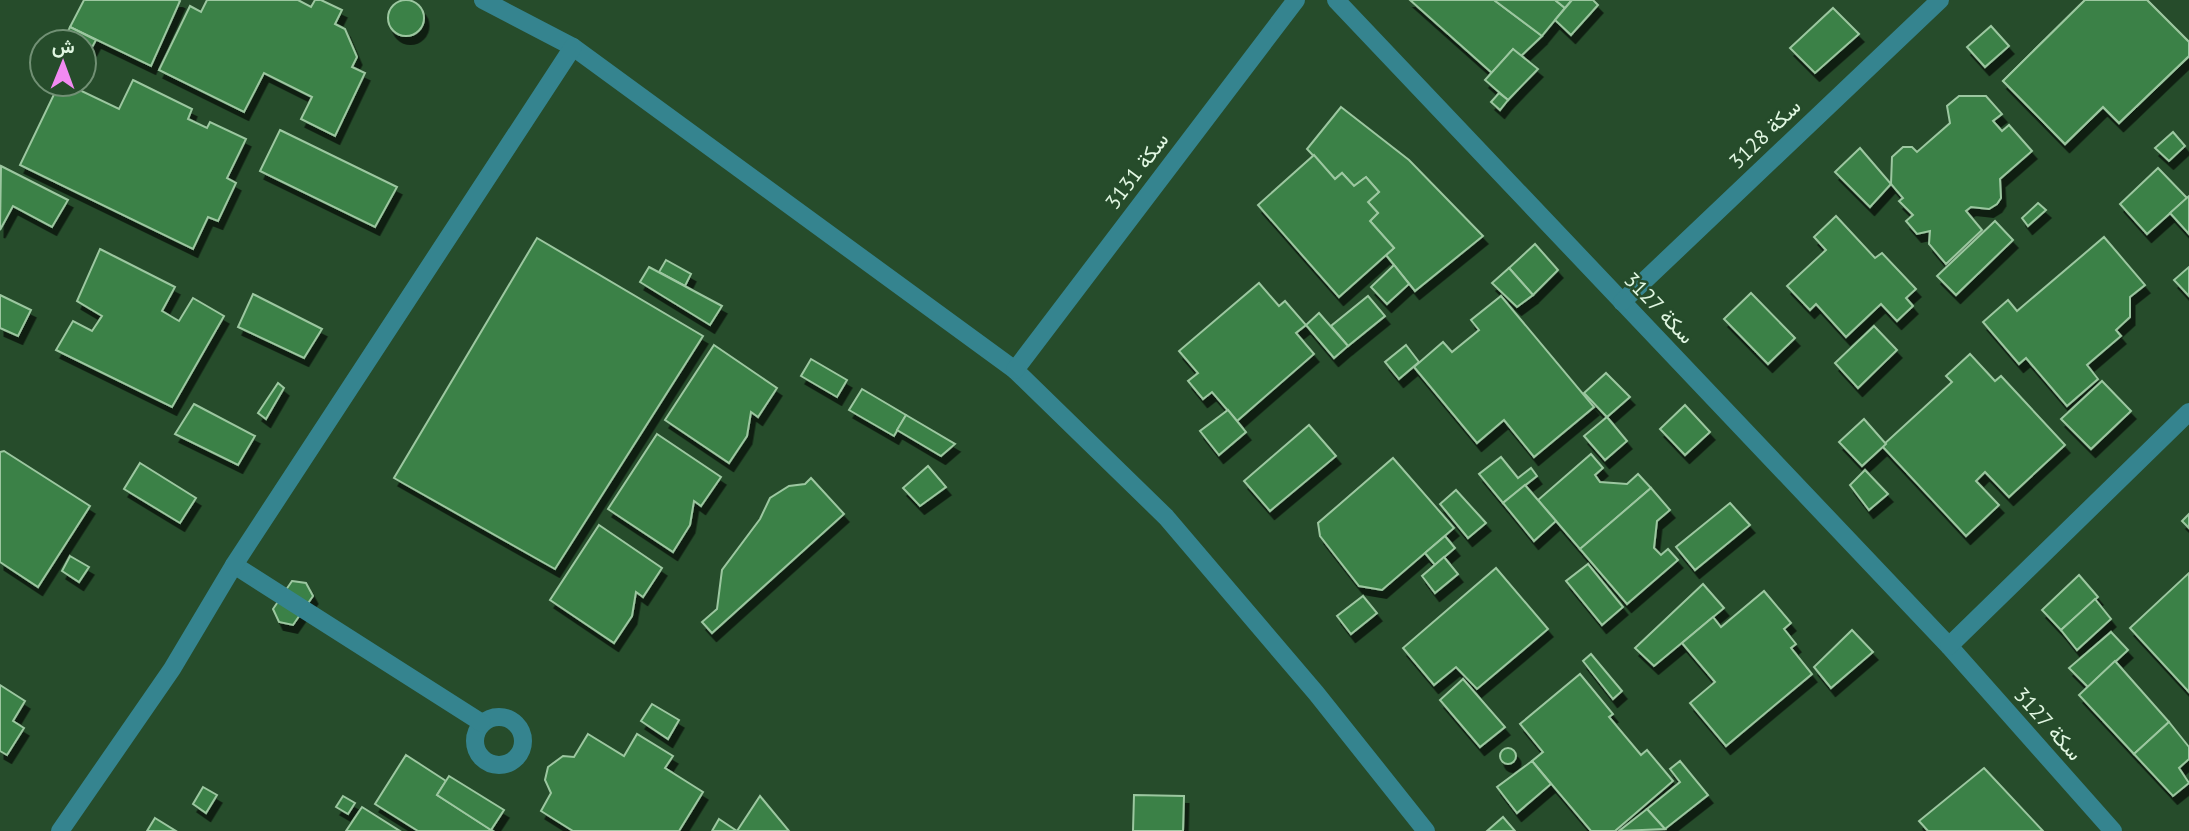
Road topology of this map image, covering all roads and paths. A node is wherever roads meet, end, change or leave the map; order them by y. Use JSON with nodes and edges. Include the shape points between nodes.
{"nodes":[{"id":1,"x":483,"y":0,"type":"edge"},
{"id":2,"x":1296,"y":0,"type":"edge"},
{"id":3,"x":1336,"y":0,"type":"edge"},
{"id":4,"x":1940,"y":0,"type":"edge"},
{"id":5,"x":573,"y":47,"type":"junction"},
{"id":6,"x":1622,"y":302,"type":"junction"},
{"id":7,"x":1015,"y":369,"type":"junction"},
{"id":8,"x":2189,"y":412,"type":"edge"},
{"id":9,"x":234,"y":565,"type":"junction"},
{"id":10,"x":1949,"y":646,"type":"junction"},
{"id":11,"x":482,"y":723,"type":"dead end"},
{"id":12,"x":60,"y":831,"type":"edge"},
{"id":13,"x":1426,"y":831,"type":"edge"},
{"id":14,"x":2113,"y":831,"type":"edge"}],
"edges":[{"from":1,"to":5,"type":"street"},
{"from":2,"to":7,"type":"street","name":"سكة 3131"},
{"from":3,"to":6,"type":"street","name":"سكة 3127"},
{"from":4,"to":6,"type":"street","name":"سكة 3128"},
{"from":5,"to":7,"type":"street"},
{"from":5,"to":9,"type":"street"},
{"from":6,"to":10,"type":"street","name":"سكة 3127"},
{"from":7,"to":13,"type":"street","via":[[1166,517],[1316,692]]},
{"from":8,"to":10,"type":"street"},
{"from":9,"to":11,"type":"street"},
{"from":9,"to":12,"type":"street","via":[[172,669]]},
{"from":10,"to":14,"type":"street","name":"سكة 3127"}]}
